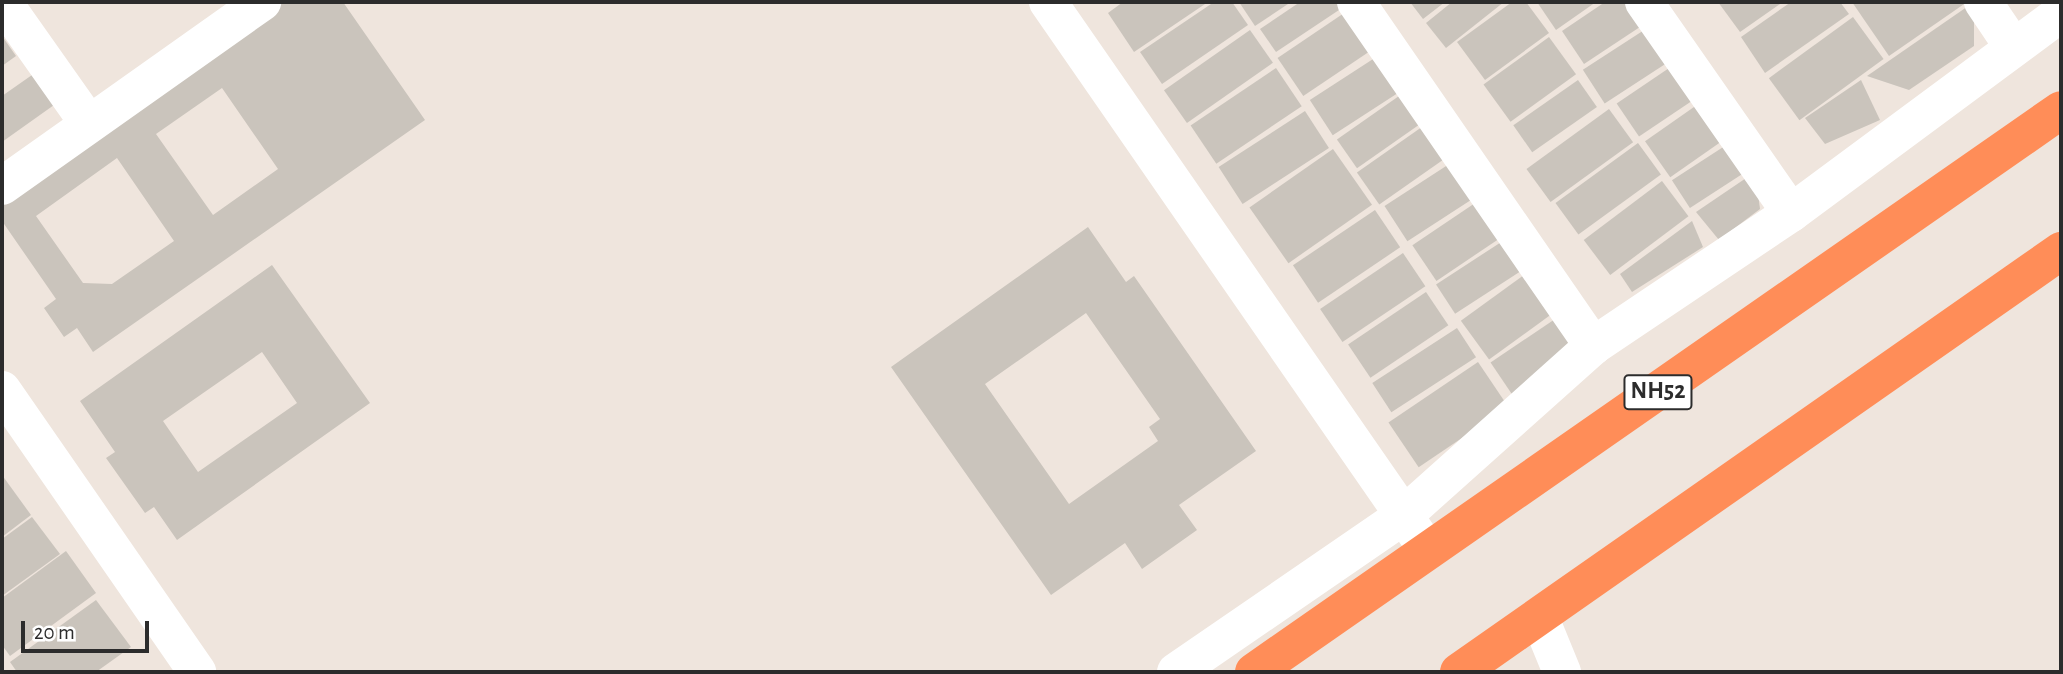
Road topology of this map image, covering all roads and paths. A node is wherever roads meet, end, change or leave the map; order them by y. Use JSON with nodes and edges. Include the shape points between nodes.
{"nodes":[{"id":1,"x":3,"y":2,"type":"edge"},
{"id":2,"x":262,"y":2,"type":"edge"},
{"id":3,"x":1048,"y":2,"type":"edge"},
{"id":4,"x":1356,"y":2,"type":"edge"},
{"id":5,"x":1644,"y":2,"type":"edge"},
{"id":6,"x":1983,"y":2,"type":"edge"},
{"id":7,"x":2061,"y":13,"type":"edge"},
{"id":8,"x":2014,"y":48,"type":"junction"},
{"id":9,"x":2061,"y":110,"type":"edge"},
{"id":10,"x":89,"y":124,"type":"junction"},
{"id":11,"x":2,"y":186,"type":"edge"},
{"id":12,"x":1790,"y":213,"type":"junction"},
{"id":13,"x":2061,"y":251,"type":"edge"},
{"id":14,"x":1592,"y":346,"type":"junction"},
{"id":15,"x":2,"y":390,"type":"edge"},
{"id":16,"x":1403,"y":516,"type":"junction"},
{"id":17,"x":1430,"y":552,"type":"junction"},
{"id":18,"x":1539,"y":616,"type":"junction"},
{"id":19,"x":197,"y":672,"type":"edge"},
{"id":20,"x":1176,"y":672,"type":"edge"},
{"id":21,"x":1254,"y":672,"type":"edge"},
{"id":22,"x":1459,"y":672,"type":"edge"},
{"id":23,"x":1562,"y":672,"type":"edge"}],
"edges":[{"from":1,"to":10,"type":"street"},
{"from":2,"to":10,"type":"street"},
{"from":3,"to":16,"type":"street"},
{"from":4,"to":14,"type":"street"},
{"from":5,"to":12,"type":"street"},
{"from":6,"to":8,"type":"street"},
{"from":7,"to":8,"type":"street"},
{"from":8,"to":12,"type":"street"},
{"from":9,"to":17,"type":"highway","number":"NH52"},
{"from":10,"to":11,"type":"street"},
{"from":12,"to":14,"type":"street"},
{"from":13,"to":18,"type":"highway"},
{"from":14,"to":16,"type":"street"},
{"from":15,"to":19,"type":"street"},
{"from":16,"to":17,"type":"street"},
{"from":16,"to":20,"type":"street"},
{"from":17,"to":21,"type":"highway","number":"NH52"},
{"from":18,"to":22,"type":"highway"},
{"from":18,"to":23,"type":"street"}]}
